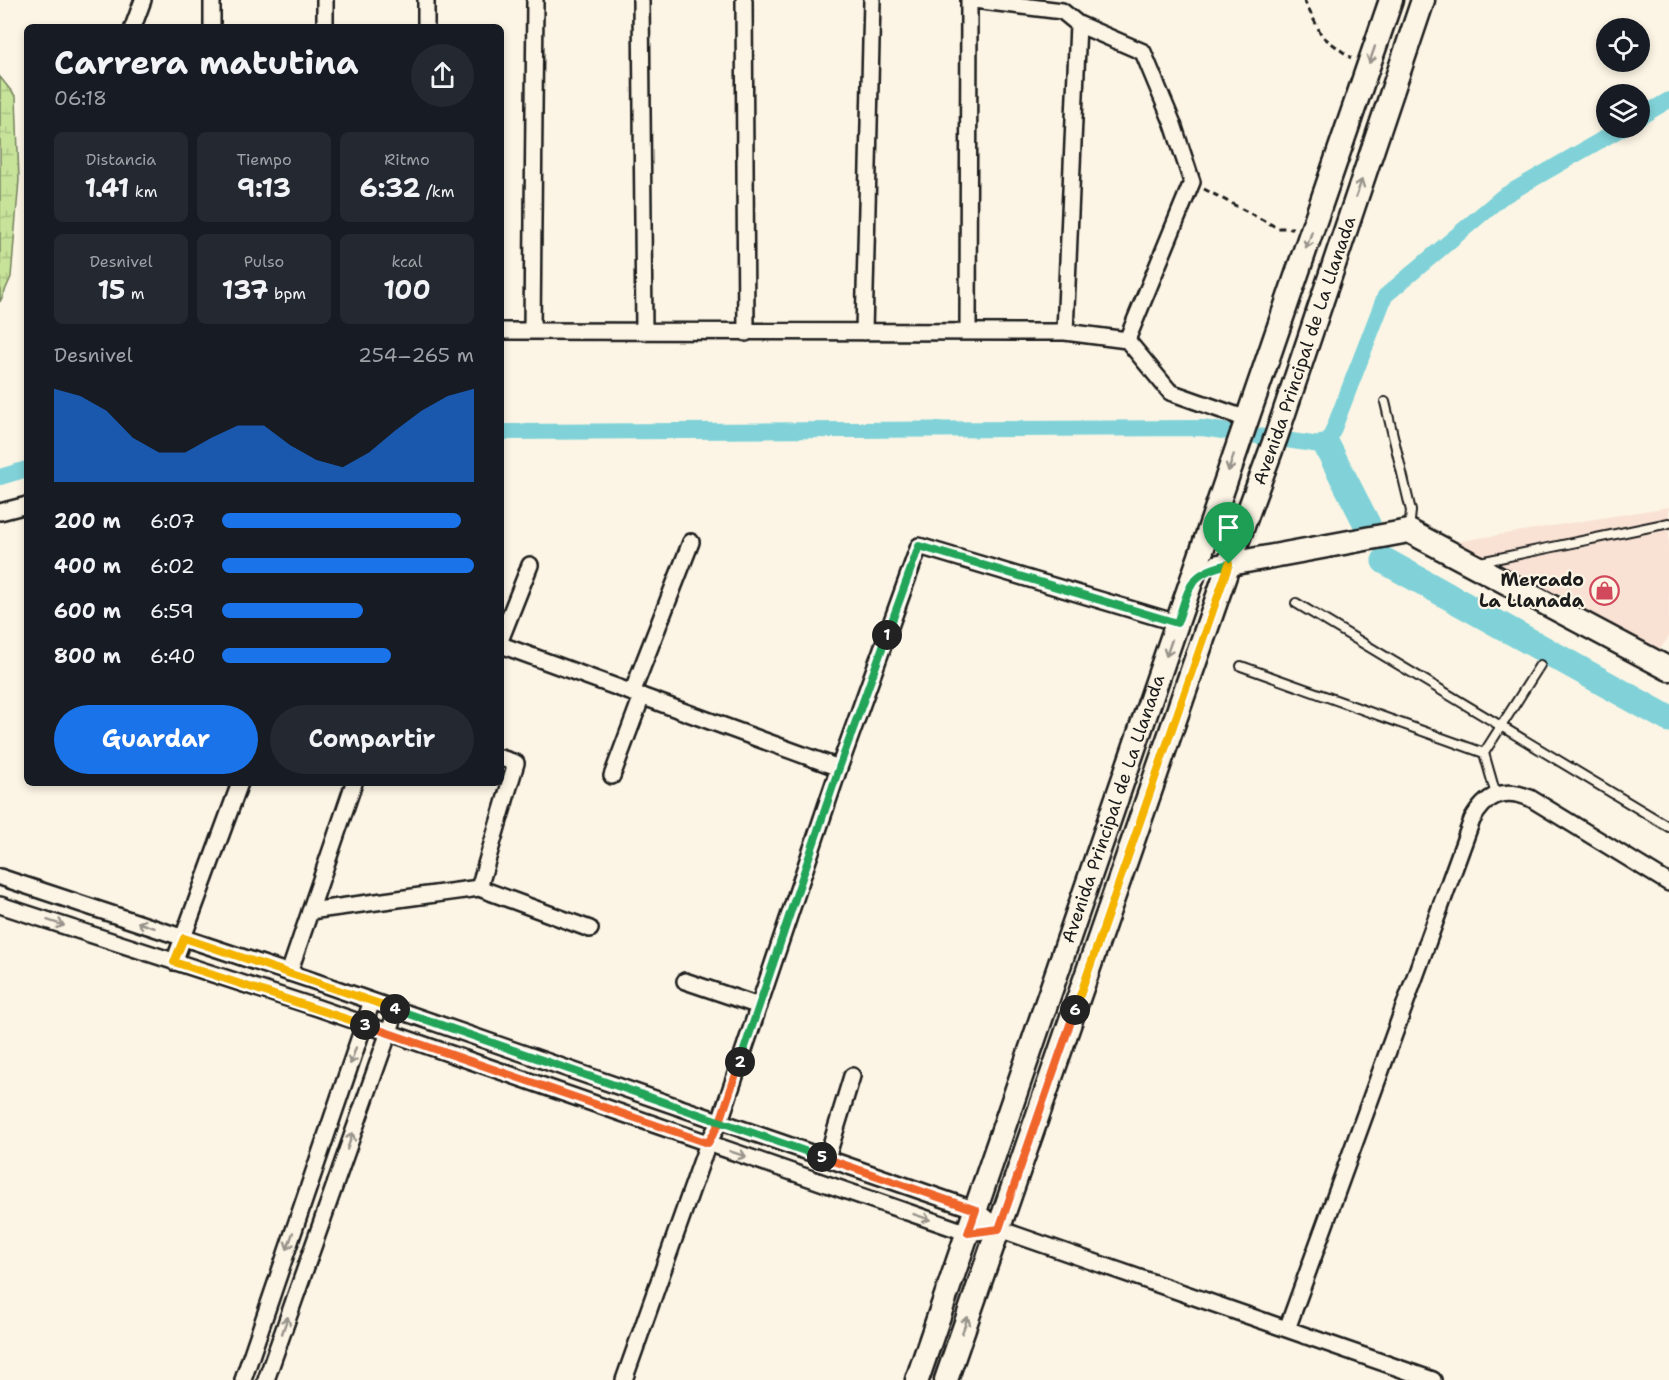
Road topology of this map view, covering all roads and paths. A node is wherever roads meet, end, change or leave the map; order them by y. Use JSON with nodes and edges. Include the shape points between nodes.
{"nodes":[{"id":1,"x":143,"y":0,"type":"edge"},
{"id":2,"x":212,"y":0,"type":"edge"},
{"id":3,"x":325,"y":0,"type":"edge"},
{"id":4,"x":426,"y":0,"type":"edge"},
{"id":5,"x":535,"y":0,"type":"edge"},
{"id":6,"x":641,"y":0,"type":"edge"},
{"id":7,"x":744,"y":0,"type":"edge"},
{"id":8,"x":872,"y":0,"type":"edge"},
{"id":9,"x":969,"y":0,"type":"edge"},
{"id":10,"x":974,"y":0,"type":"edge"},
{"id":11,"x":1304,"y":0,"type":"edge"},
{"id":12,"x":1392,"y":0,"type":"edge"},
{"id":13,"x":1423,"y":0,"type":"edge"},
{"id":14,"x":1058,"y":6,"type":"edge"},
{"id":15,"x":134,"y":24,"type":"edge"},
{"id":16,"x":212,"y":24,"type":"edge"},
{"id":17,"x":325,"y":24,"type":"edge"},
{"id":18,"x":426,"y":24,"type":"edge"},
{"id":19,"x":1078,"y":24,"type":"junction"},
{"id":20,"x":1367,"y":70,"type":"junction"},
{"id":21,"x":1192,"y":182,"type":"junction"},
{"id":22,"x":1313,"y":228,"type":"junction"},
{"id":23,"x":968,"y":330,"type":"junction"},
{"id":24,"x":504,"y":331,"type":"edge"},
{"id":25,"x":532,"y":331,"type":"junction"},
{"id":26,"x":644,"y":332,"type":"junction"},
{"id":27,"x":864,"y":332,"type":"junction"},
{"id":28,"x":1065,"y":332,"type":"junction"},
{"id":29,"x":746,"y":333,"type":"junction"},
{"id":30,"x":1127,"y":340,"type":"junction"},
{"id":31,"x":1385,"y":402,"type":"dead end"},
{"id":32,"x":1247,"y":419,"type":"junction"},
{"id":33,"x":24,"y":506,"type":"edge"},
{"id":34,"x":0,"y":512,"type":"edge"},
{"id":35,"x":1669,"y":523,"type":"edge"},
{"id":36,"x":1409,"y":531,"type":"junction"},
{"id":37,"x":1207,"y":536,"type":"junction"},
{"id":38,"x":691,"y":542,"type":"dead end"},
{"id":39,"x":1466,"y":563,"type":"junction"},
{"id":40,"x":1229,"y":564,"type":"junction"},
{"id":41,"x":530,"y":565,"type":"dead end"},
{"id":42,"x":1191,"y":581,"type":"junction"},
{"id":43,"x":1296,"y":603,"type":"dead end"},
{"id":44,"x":1177,"y":623,"type":"junction"},
{"id":45,"x":504,"y":630,"type":"edge"},
{"id":46,"x":504,"y":646,"type":"edge"},
{"id":47,"x":1540,"y":665,"type":"dead end"},
{"id":48,"x":1241,"y":666,"type":"dead end"},
{"id":49,"x":1669,"y":669,"type":"edge"},
{"id":50,"x":637,"y":695,"type":"junction"},
{"id":51,"x":1502,"y":725,"type":"junction"},
{"id":52,"x":1484,"y":753,"type":"junction"},
{"id":53,"x":504,"y":759,"type":"edge"},
{"id":54,"x":839,"y":768,"type":"junction"},
{"id":55,"x":612,"y":776,"type":"dead end"},
{"id":56,"x":239,"y":786,"type":"edge"},
{"id":57,"x":353,"y":786,"type":"edge"},
{"id":58,"x":1496,"y":795,"type":"junction"},
{"id":59,"x":1669,"y":827,"type":"edge"},
{"id":60,"x":0,"y":877,"type":"edge"},
{"id":61,"x":1669,"y":883,"type":"edge"},
{"id":62,"x":479,"y":888,"type":"junction"},
{"id":63,"x":0,"y":905,"type":"edge"},
{"id":64,"x":310,"y":911,"type":"junction"},
{"id":65,"x":590,"y":929,"type":"dead end"},
{"id":66,"x":184,"y":938,"type":"junction"},
{"id":67,"x":174,"y":962,"type":"junction"},
{"id":68,"x":289,"y":973,"type":"junction"},
{"id":69,"x":685,"y":981,"type":"dead end"},
{"id":70,"x":372,"y":1001,"type":"junction"},
{"id":71,"x":759,"y":1006,"type":"junction"},
{"id":72,"x":397,"y":1010,"type":"junction"},
{"id":73,"x":364,"y":1024,"type":"junction"},
{"id":74,"x":388,"y":1033,"type":"junction"},
{"id":75,"x":852,"y":1076,"type":"dead end"},
{"id":76,"x":720,"y":1122,"type":"junction"},
{"id":77,"x":708,"y":1143,"type":"junction"},
{"id":78,"x":827,"y":1158,"type":"junction"},
{"id":79,"x":976,"y":1210,"type":"junction"},
{"id":80,"x":999,"y":1229,"type":"junction"},
{"id":81,"x":968,"y":1233,"type":"junction"},
{"id":82,"x":1287,"y":1329,"type":"junction"},
{"id":83,"x":627,"y":1379,"type":"edge"},
{"id":84,"x":243,"y":1380,"type":"edge"},
{"id":85,"x":266,"y":1380,"type":"edge"},
{"id":86,"x":917,"y":1380,"type":"edge"},
{"id":87,"x":946,"y":1380,"type":"edge"},
{"id":88,"x":1433,"y":1380,"type":"edge"}],
"edges":[{"from":1,"to":15,"type":"street"},
{"from":2,"to":16,"type":"street"},
{"from":3,"to":17,"type":"street"},
{"from":4,"to":18,"type":"street"},
{"from":5,"to":25,"type":"street"},
{"from":6,"to":26,"type":"street"},
{"from":7,"to":29,"type":"street"},
{"from":8,"to":27,"type":"street"},
{"from":9,"to":23,"type":"street"},
{"from":10,"to":14,"type":"street"},
{"from":11,"to":20,"type":"path","via":[[1322,36]]},
{"from":12,"to":20,"type":"main road","name":"Avenida Principal de La Llanada","one_way":true},
{"from":40,"to":13,"type":"main road","name":"Avenida Principal de La Llanada","one_way":true,"via":[[1276,437]]},
{"from":14,"to":19,"type":"street"},
{"from":19,"to":21,"type":"street","via":[[1143,52]]},
{"from":19,"to":28,"type":"street"},
{"from":20,"to":22,"type":"main road","name":"Avenida Principal de La Llanada"},
{"from":21,"to":22,"type":"path","via":[[1278,228]]},
{"from":21,"to":30,"type":"street"},
{"from":22,"to":32,"type":"main road","name":"Avenida Principal de La Llanada","one_way":true},
{"from":23,"to":27,"type":"street"},
{"from":23,"to":28,"type":"street"},
{"from":24,"to":25,"type":"street"},
{"from":25,"to":26,"type":"street"},
{"from":26,"to":29,"type":"street"},
{"from":27,"to":29,"type":"street"},
{"from":28,"to":30,"type":"street"},
{"from":30,"to":32,"type":"street","via":[[1170,392]]},
{"from":31,"to":36,"type":"lane","via":[[1411,511]]},
{"from":32,"to":37,"type":"main road","name":"Avenida Principal de La Llanada","one_way":true},
{"from":33,"to":34,"type":"street"},
{"from":35,"to":39,"type":"lane"},
{"from":36,"to":39,"type":"main road"},
{"from":36,"to":40,"type":"main road"},
{"from":37,"to":40,"type":"main road","via":[[1214,556]]},
{"from":37,"to":42,"type":"main road","name":"Avenida Principal de La Llanada"},
{"from":38,"to":50,"type":"street"},
{"from":39,"to":49,"type":"main road"},
{"from":40,"to":42,"type":"main road","via":[[1209,568]]},
{"from":40,"to":80,"type":"main road","name":"Avenida Principal de La Llanada"},
{"from":41,"to":45,"type":"street"},
{"from":42,"to":44,"type":"main road","name":"Avenida Principal de La Llanada"},
{"from":43,"to":51,"type":"lane"},
{"from":44,"to":54,"type":"street","via":[[919,546]]},
{"from":44,"to":79,"type":"main road","name":"Avenida Principal de La Llanada","one_way":true},
{"from":46,"to":50,"type":"street"},
{"from":47,"to":51,"type":"lane"},
{"from":48,"to":52,"type":"lane"},
{"from":50,"to":54,"type":"street"},
{"from":50,"to":55,"type":"street"},
{"from":51,"to":52,"type":"lane"},
{"from":51,"to":59,"type":"lane"},
{"from":52,"to":58,"type":"lane"},
{"from":53,"to":62,"type":"street","via":[[516,764]]},
{"from":54,"to":71,"type":"street"},
{"from":56,"to":66,"type":"street"},
{"from":57,"to":64,"type":"street"},
{"from":58,"to":61,"type":"street","via":[[1516,792],[1530,798]]},
{"from":58,"to":82,"type":"street","via":[[1480,804],[1472,820]]},
{"from":66,"to":60,"type":"street","one_way":true},
{"from":62,"to":64,"type":"street"},
{"from":62,"to":65,"type":"street"},
{"from":63,"to":67,"type":"street","one_way":true},
{"from":64,"to":68,"type":"street"},
{"from":66,"to":67,"type":"street"},
{"from":66,"to":68,"type":"street"},
{"from":67,"to":73,"type":"street"},
{"from":68,"to":70,"type":"street"},
{"from":69,"to":71,"type":"street"},
{"from":70,"to":72,"type":"street"},
{"from":70,"to":73,"type":"street"},
{"from":71,"to":76,"type":"street"},
{"from":72,"to":74,"type":"street"},
{"from":72,"to":76,"type":"street"},
{"from":73,"to":74,"type":"street"},
{"from":73,"to":84,"type":"street","one_way":true},
{"from":74,"to":77,"type":"street"},
{"from":85,"to":74,"type":"street","one_way":true},
{"from":75,"to":78,"type":"street"},
{"from":76,"to":77,"type":"street"},
{"from":76,"to":78,"type":"street"},
{"from":77,"to":81,"type":"street","one_way":true},
{"from":77,"to":83,"type":"street"},
{"from":78,"to":79,"type":"street"},
{"from":79,"to":80,"type":"street"},
{"from":79,"to":81,"type":"main road","name":"Avenida Principal de La Llanada"},
{"from":80,"to":81,"type":"street"},
{"from":80,"to":82,"type":"street"},
{"from":87,"to":80,"type":"main road","name":"Avenida Principal de La Llanada","one_way":true},
{"from":81,"to":86,"type":"main road","name":"Avenida Principal de La Llanada"},
{"from":82,"to":88,"type":"street"}]}
